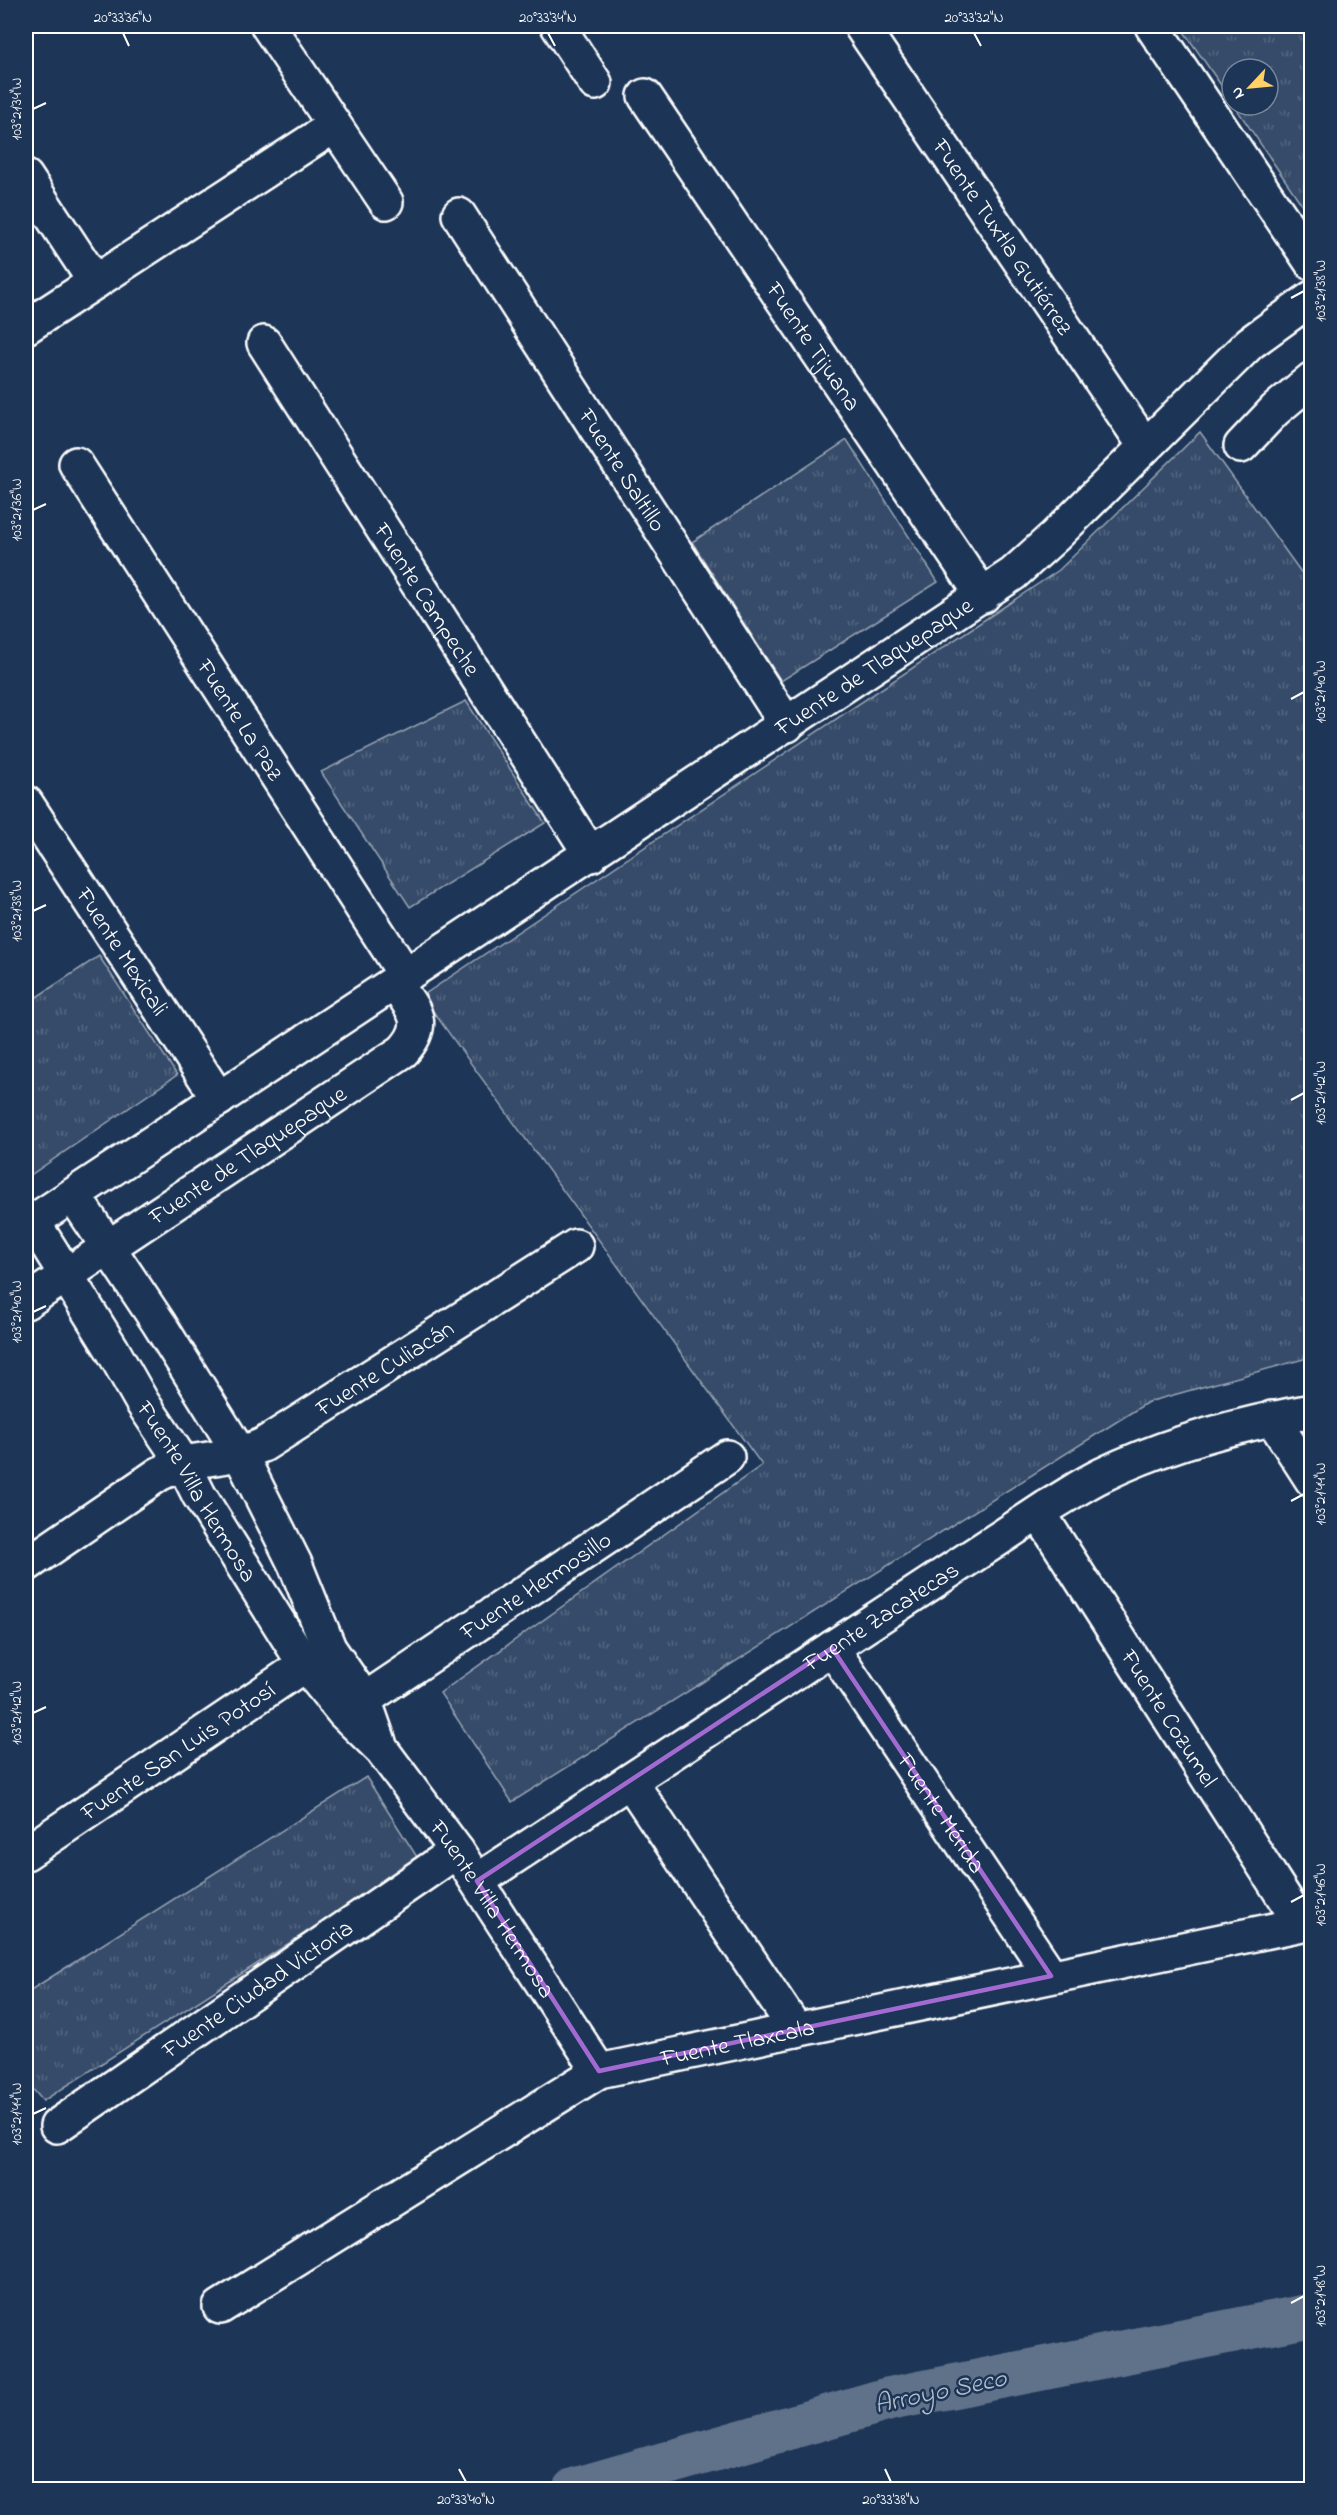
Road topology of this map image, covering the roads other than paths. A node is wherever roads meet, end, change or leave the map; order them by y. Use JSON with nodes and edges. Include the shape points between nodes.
{"nodes":[{"id":1,"x":268,"y":26,"type":"edge"},
{"id":2,"x":558,"y":26,"type":"edge"},
{"id":3,"x":861,"y":26,"type":"edge"},
{"id":4,"x":1152,"y":26,"type":"edge"},
{"id":5,"x":595,"y":83,"type":"dead end"},
{"id":6,"x":645,"y":96,"type":"dead end"},
{"id":7,"x":334,"y":126,"type":"junction"},
{"id":8,"x":26,"y":177,"type":"edge"},
{"id":9,"x":386,"y":202,"type":"dead end"},
{"id":10,"x":459,"y":215,"type":"dead end"},
{"id":11,"x":1311,"y":263,"type":"edge"},
{"id":12,"x":95,"y":282,"type":"junction"},
{"id":13,"x":1311,"y":298,"type":"edge"},
{"id":14,"x":26,"y":327,"type":"edge"},
{"id":15,"x":264,"y":344,"type":"dead end"},
{"id":16,"x":1311,"y":379,"type":"edge"},
{"id":17,"x":1145,"y":446,"type":"junction"},
{"id":18,"x":1241,"y":446,"type":"dead end"},
{"id":19,"x":76,"y":464,"type":"dead end"},
{"id":20,"x":982,"y":596,"type":"junction"},
{"id":21,"x":787,"y":725,"type":"junction"},
{"id":22,"x":26,"y":803,"type":"edge"},
{"id":23,"x":591,"y":855,"type":"junction"},
{"id":24,"x":400,"y":980,"type":"junction"},
{"id":25,"x":219,"y":1099,"type":"junction"},
{"id":26,"x":74,"y":1196,"type":"junction"},
{"id":27,"x":28,"y":1223,"type":"edge"},
{"id":28,"x":576,"y":1246,"type":"dead end"},
{"id":29,"x":108,"y":1247,"type":"junction"},
{"id":30,"x":65,"y":1276,"type":"junction"},
{"id":31,"x":26,"y":1302,"type":"edge"},
{"id":32,"x":1311,"y":1411,"type":"edge"},
{"id":33,"x":1272,"y":1418,"type":"junction"},
{"id":34,"x":240,"y":1454,"type":"junction"},
{"id":35,"x":727,"y":1457,"type":"dead end"},
{"id":36,"x":183,"y":1463,"type":"junction"},
{"id":37,"x":1311,"y":1480,"type":"edge"},
{"id":38,"x":1039,"y":1513,"type":"junction"},
{"id":39,"x":26,"y":1565,"type":"edge"},
{"id":40,"x":832,"y":1648,"type":"junction"},
{"id":41,"x":317,"y":1656,"type":"junction"},
{"id":42,"x":354,"y":1706,"type":"junction"},
{"id":43,"x":630,"y":1781,"type":"junction"},
{"id":44,"x":458,"y":1851,"type":"junction"},
{"id":45,"x":26,"y":1853,"type":"edge"},
{"id":46,"x":477,"y":1881,"type":"junction"},
{"id":47,"x":1306,"y":1923,"type":"edge"},
{"id":48,"x":1051,"y":1976,"type":"junction"},
{"id":49,"x":796,"y":2030,"type":"junction"},
{"id":50,"x":599,"y":2071,"type":"junction"},
{"id":51,"x":57,"y":2126,"type":"dead end"},
{"id":52,"x":220,"y":2307,"type":"dead end"}],
"edges":[{"from":1,"to":7,"type":"street"},
{"from":2,"to":5,"type":"street"},
{"from":3,"to":17,"type":"street","name":"Fuente Tuxtla Gutiérrez"},
{"from":4,"to":11,"type":"street"},
{"from":6,"to":20,"type":"street","name":"Fuente Tijuana"},
{"from":7,"to":9,"type":"street"},
{"from":7,"to":12,"type":"street"},
{"from":8,"to":12,"type":"street"},
{"from":10,"to":21,"type":"street","name":"Fuente Saltillo"},
{"from":12,"to":14,"type":"street"},
{"from":13,"to":17,"type":"street","name":"Fuente de Tlaquepaque","via":[[1250,343]]},
{"from":15,"to":23,"type":"street","name":"Fuente Campeche"},
{"from":16,"to":18,"type":"street"},
{"from":17,"to":20,"type":"street","name":"Fuente de Tlaquepaque","via":[[1055,536]]},
{"from":19,"to":24,"type":"street","name":"Fuente La Paz"},
{"from":20,"to":21,"type":"street","name":"Fuente de Tlaquepaque"},
{"from":21,"to":23,"type":"street","name":"Fuente de Tlaquepaque"},
{"from":22,"to":25,"type":"street","name":"Fuente Mexicali"},
{"from":23,"to":24,"type":"street","name":"Fuente de Tlaquepaque"},
{"from":24,"to":25,"type":"street","name":"Fuente de Tlaquepaque"},
{"from":24,"to":29,"type":"street","name":"Fuente de Tlaquepaque","via":[[418,1021],[417,1032],[403,1051]]},
{"from":25,"to":26,"type":"street","name":"Fuente de Tlaquepaque"},
{"from":26,"to":27,"type":"street","name":"Fuente de Tlaquepaque"},
{"from":26,"to":29,"type":"street","name":"Fuente Villa Hermosa"},
{"from":27,"to":30,"type":"street","name":"Fuente Villa Hermosa"},
{"from":28,"to":34,"type":"street","name":"Fuente Culiacán","via":[[263,1445]]},
{"from":29,"to":30,"type":"street","name":"Fuente de Tlaquepaque"},
{"from":29,"to":34,"type":"street","name":"Fuente Villa Hermosa"},
{"from":30,"to":31,"type":"street","name":"Fuente de Tlaquepaque"},
{"from":30,"to":36,"type":"street","name":"Fuente Villa Hermosa"},
{"from":32,"to":33,"type":"street","name":"Fuente Zacatecas"},
{"from":33,"to":37,"type":"street"},
{"from":33,"to":38,"type":"street","name":"Fuente Zacatecas","via":[[1229,1428],[1101,1475]]},
{"from":34,"to":36,"type":"street","name":"Fuente Culiacán"},
{"from":34,"to":41,"type":"street","name":"Fuente Villa Hermosa","via":[[295,1564]]},
{"from":35,"to":42,"type":"street","name":"Fuente Hermosillo"},
{"from":36,"to":39,"type":"street","name":"Fuente Culiacán","via":[[159,1474]]},
{"from":36,"to":41,"type":"street","name":"Fuente Villa Hermosa","via":[[199,1495]]},
{"from":38,"to":40,"type":"street","name":"Fuente Zacatecas"},
{"from":38,"to":47,"type":"street","name":"Fuente Cozumel"},
{"from":40,"to":43,"type":"street","name":"Fuente Zacatecas"},
{"from":40,"to":48,"type":"street","name":"Fuente Mérida"},
{"from":41,"to":42,"type":"street","name":"Fuente Villa Hermosa"},
{"from":41,"to":45,"type":"street","name":"Fuente San Luis Potosí"},
{"from":42,"to":44,"type":"street","name":"Fuente Villa Hermosa"},
{"from":43,"to":46,"type":"street","name":"Fuente Zacatecas"},
{"from":43,"to":49,"type":"street"},
{"from":44,"to":46,"type":"street","name":"Fuente Villa Hermosa"},
{"from":44,"to":51,"type":"street","name":"Fuente Ciudad Victoria"},
{"from":46,"to":50,"type":"street","name":"Fuente Villa Hermosa"},
{"from":47,"to":48,"type":"street","name":"Fuente Tlaxcala"},
{"from":48,"to":49,"type":"street","name":"Fuente Tlaxcala"},
{"from":49,"to":50,"type":"street","name":"Fuente Tlaxcala"},
{"from":50,"to":52,"type":"street","name":"Fuente Tlaxcala"}]}
